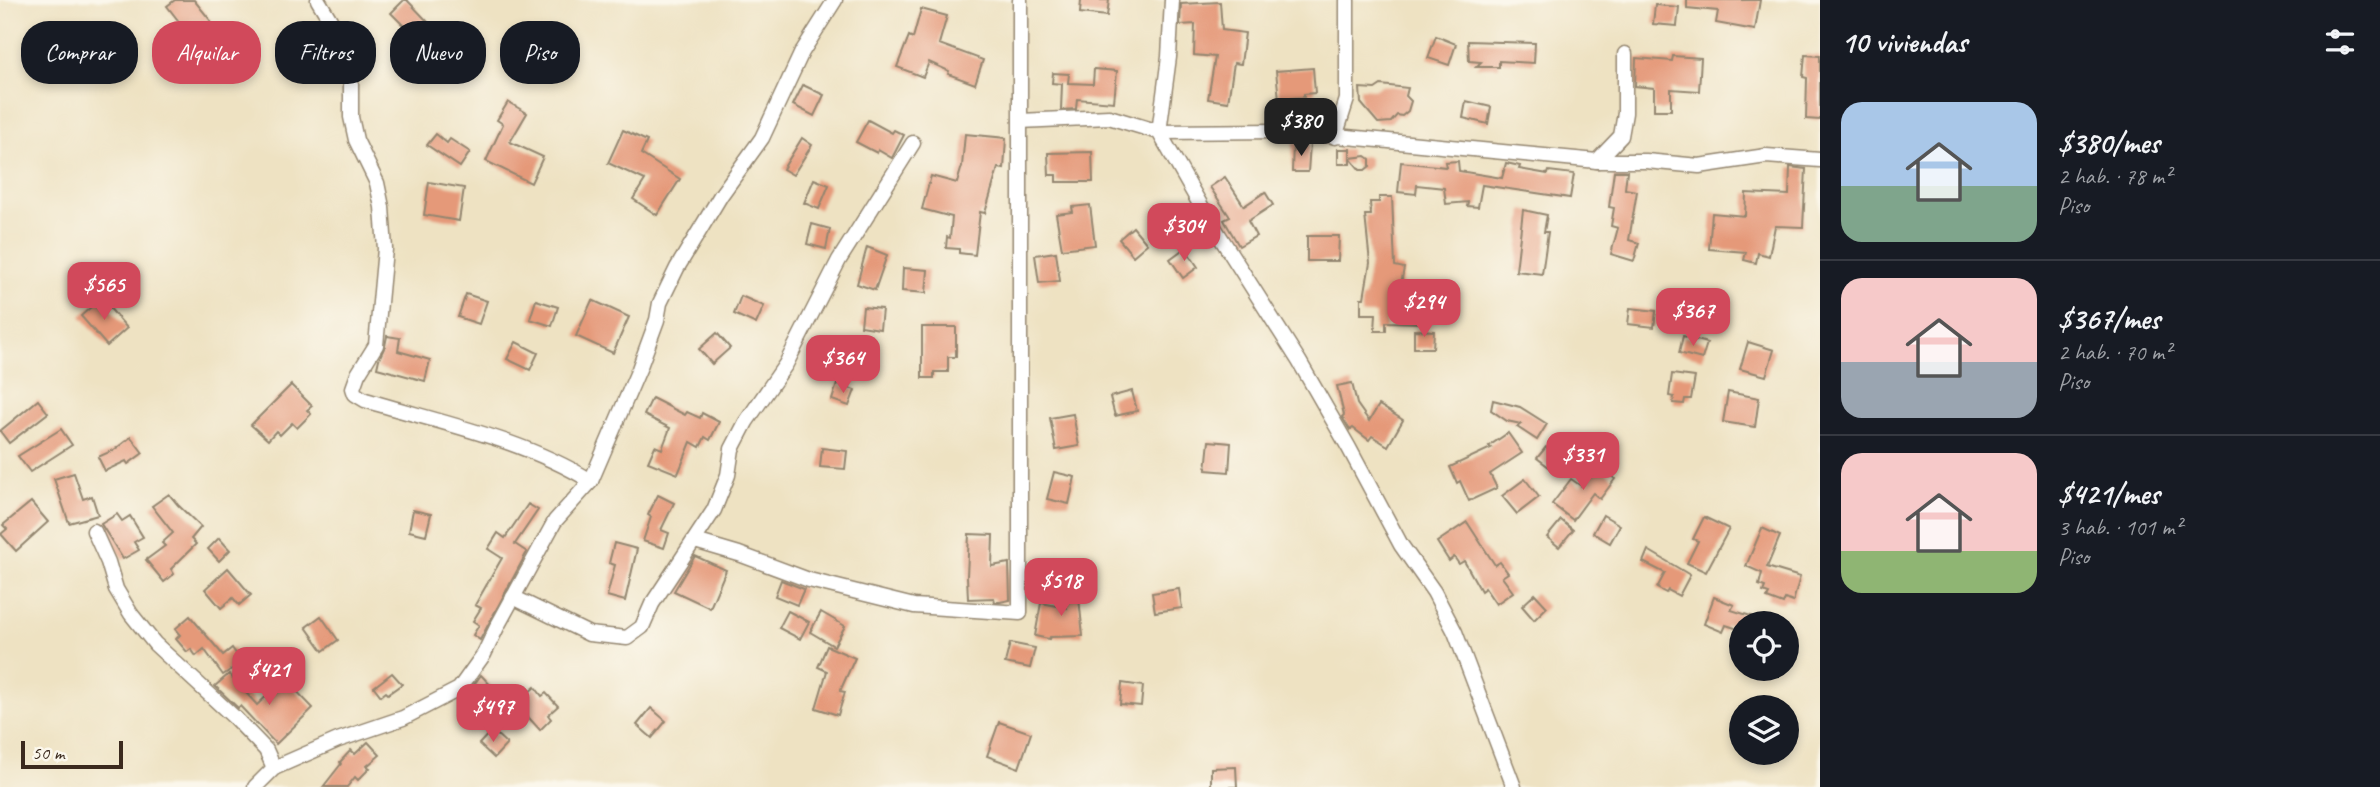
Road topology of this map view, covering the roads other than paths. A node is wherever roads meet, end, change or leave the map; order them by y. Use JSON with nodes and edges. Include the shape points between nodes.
{"nodes":[{"id":1,"x":318,"y":0,"type":"edge"},
{"id":2,"x":835,"y":0,"type":"edge"},
{"id":3,"x":1020,"y":0,"type":"edge"},
{"id":4,"x":1172,"y":0,"type":"edge"},
{"id":5,"x":1347,"y":0,"type":"edge"},
{"id":6,"x":1625,"y":54,"type":"dead end"},
{"id":7,"x":1020,"y":121,"type":"junction"},
{"id":8,"x":1159,"y":132,"type":"junction"},
{"id":9,"x":1335,"y":138,"type":"junction"},
{"id":10,"x":913,"y":143,"type":"dead end"},
{"id":11,"x":1820,"y":160,"type":"edge"},
{"id":12,"x":1597,"y":161,"type":"junction"},
{"id":13,"x":592,"y":481,"type":"junction"},
{"id":14,"x":94,"y":531,"type":"dead end"},
{"id":15,"x":695,"y":541,"type":"junction"},
{"id":16,"x":513,"y":597,"type":"junction"},
{"id":17,"x":274,"y":768,"type":"junction"},
{"id":18,"x":255,"y":787,"type":"edge"},
{"id":19,"x":1514,"y":787,"type":"edge"}],
"edges":[{"from":1,"to":13,"type":"street","via":[[344,43],[351,65],[356,140],[377,183],[382,207],[385,249],[376,345],[358,374],[355,394],[516,445]]},
{"from":2,"to":13,"type":"street","via":[[802,52],[762,138],[677,268]]},
{"from":3,"to":7,"type":"street"},
{"from":4,"to":8,"type":"street"},
{"from":5,"to":9,"type":"street","via":[[1347,99]]},
{"from":6,"to":12,"type":"street","via":[[1621,136]]},
{"from":7,"to":8,"type":"street","via":[[1109,117]]},
{"from":7,"to":15,"type":"street","via":[[1020,613],[914,606],[809,580]]},
{"from":8,"to":9,"type":"street","via":[[1285,131]]},
{"from":8,"to":19,"type":"street","via":[[1349,448],[1401,545],[1434,592],[1455,632]]},
{"from":9,"to":12,"type":"street"},
{"from":10,"to":15,"type":"street","via":[[839,260],[786,364],[746,422],[732,449],[729,475]]},
{"from":11,"to":12,"type":"street","via":[[1766,156],[1699,166]]},
{"from":13,"to":16,"type":"street","via":[[555,521]]},
{"from":14,"to":17,"type":"street","via":[[116,589],[131,614],[155,644],[265,750]]},
{"from":15,"to":16,"type":"street","via":[[674,568],[642,627],[627,638],[589,634]]},
{"from":16,"to":17,"type":"street","via":[[484,654],[459,689],[403,718]]},
{"from":17,"to":18,"type":"street"}]}
